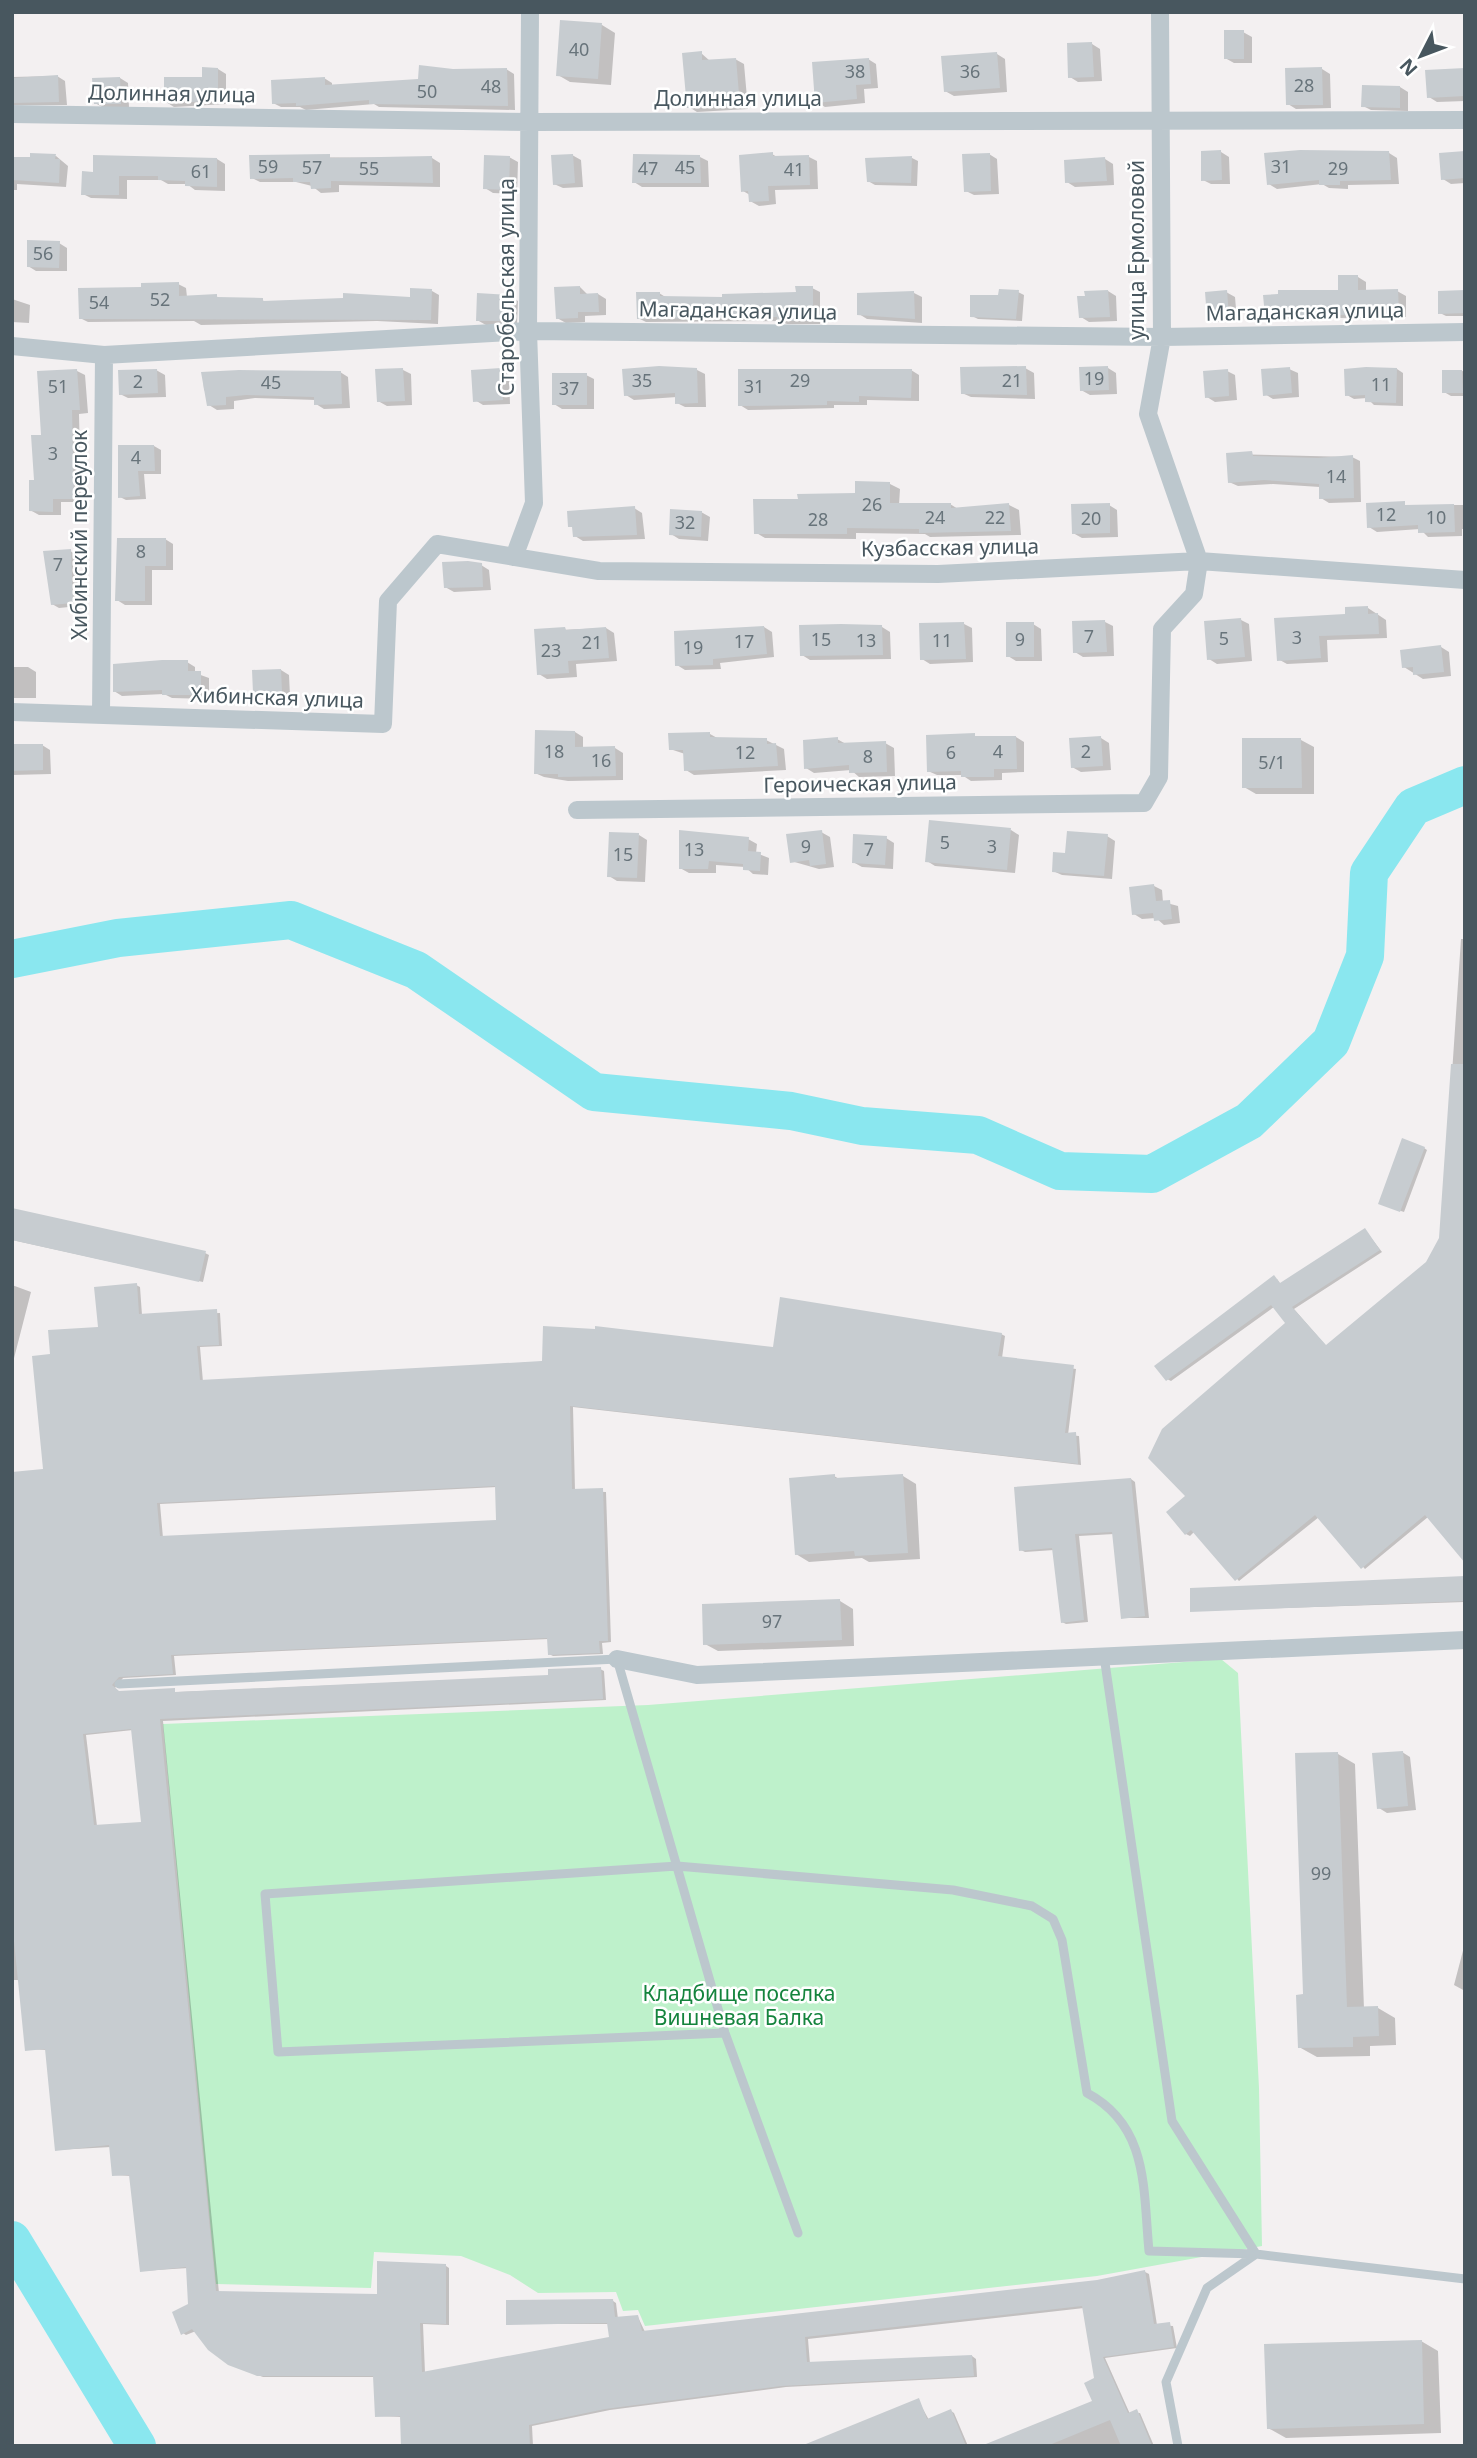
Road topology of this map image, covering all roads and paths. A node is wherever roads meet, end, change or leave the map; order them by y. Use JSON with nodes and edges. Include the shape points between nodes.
{"nodes":[{"id":1,"x":530,"y":12,"type":"edge"},
{"id":2,"x":1160,"y":12,"type":"edge"},
{"id":3,"x":12,"y":114,"type":"edge"},
{"id":4,"x":1159,"y":119,"type":"junction"},
{"id":5,"x":1465,"y":120,"type":"edge"},
{"id":6,"x":530,"y":122,"type":"junction"},
{"id":7,"x":528,"y":331,"type":"junction"},
{"id":8,"x":1465,"y":332,"type":"edge"},
{"id":9,"x":1162,"y":337,"type":"junction"},
{"id":10,"x":12,"y":346,"type":"edge"},
{"id":11,"x":104,"y":355,"type":"junction"},
{"id":12,"x":437,"y":544,"type":"joint"},
{"id":13,"x":514,"y":557,"type":"junction"},
{"id":14,"x":1199,"y":561,"type":"junction"},
{"id":15,"x":1465,"y":580,"type":"edge"},
{"id":16,"x":12,"y":712,"type":"edge"},
{"id":17,"x":102,"y":714,"type":"junction"},
{"id":18,"x":576,"y":810,"type":"dead end"},
{"id":19,"x":1465,"y":1640,"type":"edge"},
{"id":20,"x":1104,"y":1656,"type":"junction"},
{"id":21,"x":617,"y":1659,"type":"junction"},
{"id":22,"x":119,"y":1684,"type":"dead end"},
{"id":23,"x":677,"y":1866,"type":"junction"},
{"id":24,"x":725,"y":2033,"type":"junction"},
{"id":25,"x":798,"y":2233,"type":"dead end"},
{"id":26,"x":1256,"y":2255,"type":"junction"},
{"id":27,"x":1465,"y":2278,"type":"edge"},
{"id":28,"x":1178,"y":2446,"type":"edge"}],
"edges":[{"from":1,"to":6,"type":"street","name":"Старобельская улица"},
{"from":2,"to":4,"type":"street","name":"улица Ермоловой"},
{"from":3,"to":6,"type":"street","name":"Долинная улица"},
{"from":4,"to":5,"type":"street","name":"Долинная улица"},
{"from":4,"to":6,"type":"street","name":"Долинная улица"},
{"from":4,"to":9,"type":"street","name":"улица Ермоловой"},
{"from":6,"to":7,"type":"street","name":"Старобельская улица"},
{"from":7,"to":9,"type":"street","name":"Магаданская улица"},
{"from":7,"to":11,"type":"street","name":"Магаданская улица"},
{"from":7,"to":13,"type":"street","name":"Старобельская улица","via":[[534,503]]},
{"from":8,"to":9,"type":"street","name":"Магаданская улица"},
{"from":9,"to":14,"type":"street","name":"улица Ермоловой","via":[[1148,414]]},
{"from":10,"to":11,"type":"street","name":"Магаданская улица"},
{"from":11,"to":17,"type":"street","name":"Хибинский переулок"},
{"from":12,"to":13,"type":"street","name":"Кузбасская улица"},
{"from":12,"to":17,"type":"street","name":"Хибинская улица","via":[[388,601],[383,724]]},
{"from":13,"to":14,"type":"street","name":"Кузбасская улица","via":[[600,571],[938,574]]},
{"from":14,"to":15,"type":"street","name":"Кузбасская улица"},
{"from":14,"to":18,"type":"street","name":"Героическая улица","via":[[1194,594],[1162,629],[1159,777],[1144,803]]},
{"from":16,"to":17,"type":"street","name":"Хибинская улица"},
{"from":19,"to":20,"type":"street"},
{"from":20,"to":21,"type":"street","via":[[697,1675]]},
{"from":20,"to":26,"type":"lane","via":[[1172,2122]]},
{"from":21,"to":22,"type":"lane"},
{"from":21,"to":23,"type":"lane"},
{"from":23,"to":24,"type":"lane"},
{"from":23,"to":24,"type":"lane","via":[[265,1894],[278,2052]]},
{"from":23,"to":26,"type":"lane","via":[[953,1890],[1032,1906],[1053,1919],[1062,1940],[1087,2093],[1107,2104],[1129,2130],[1140,2161],[1149,2251]]},
{"from":24,"to":25,"type":"lane"},
{"from":26,"to":27,"type":"lane"},
{"from":26,"to":28,"type":"lane","via":[[1207,2288],[1166,2382]]}]}
